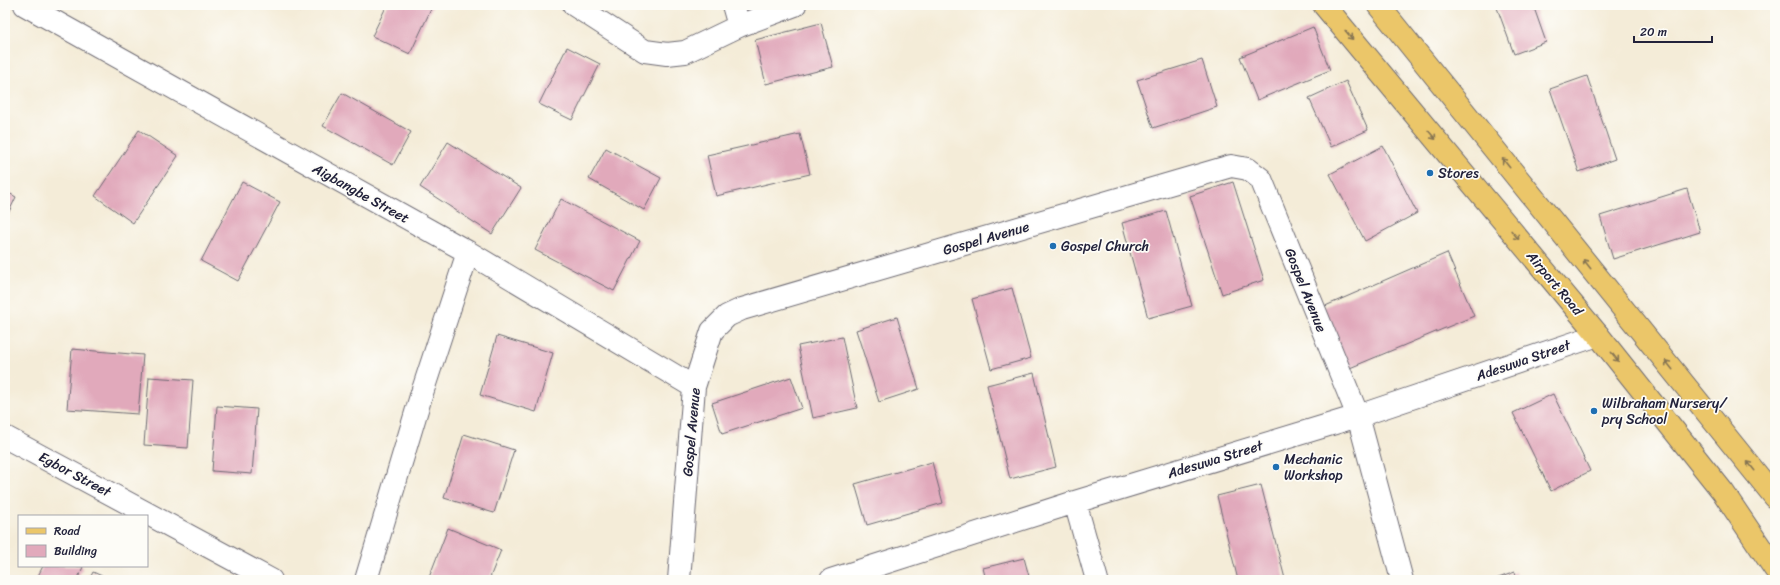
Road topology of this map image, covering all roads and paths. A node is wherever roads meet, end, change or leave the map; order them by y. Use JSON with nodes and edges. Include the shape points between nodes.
{"nodes":[{"id":1,"x":25,"y":5,"type":"edge"},
{"id":2,"x":574,"y":5,"type":"edge"},
{"id":3,"x":733,"y":5,"type":"edge"},
{"id":4,"x":795,"y":5,"type":"edge"},
{"id":5,"x":1324,"y":5,"type":"edge"},
{"id":6,"x":1378,"y":5,"type":"edge"},
{"id":7,"x":739,"y":26,"type":"junction"},
{"id":8,"x":468,"y":252,"type":"junction"},
{"id":9,"x":1598,"y":335,"type":"junction"},
{"id":10,"x":694,"y":388,"type":"junction"},
{"id":11,"x":1358,"y":416,"type":"junction"},
{"id":12,"x":5,"y":437,"type":"edge"},
{"id":13,"x":1775,"y":497,"type":"edge"},
{"id":14,"x":1075,"y":502,"type":"junction"},
{"id":15,"x":1775,"y":569,"type":"edge"},
{"id":16,"x":271,"y":580,"type":"edge"},
{"id":17,"x":366,"y":580,"type":"edge"},
{"id":18,"x":679,"y":580,"type":"edge"},
{"id":19,"x":831,"y":580,"type":"edge"},
{"id":20,"x":1096,"y":580,"type":"edge"},
{"id":21,"x":1402,"y":580,"type":"edge"}],
"edges":[{"from":1,"to":8,"type":"street","name":"Aigbangbe Street"},
{"from":2,"to":7,"type":"street","via":[[645,51],[667,54],[685,52]]},
{"from":3,"to":7,"type":"street"},
{"from":4,"to":7,"type":"street"},
{"from":5,"to":9,"type":"main road","name":"Airport Road","one_way":true},
{"from":13,"to":6,"type":"main road","one_way":true},
{"from":8,"to":10,"type":"street","name":"Aigbangbe Street"},
{"from":8,"to":17,"type":"street","via":[[421,396]]},
{"from":9,"to":11,"type":"street","name":"Adesuwa Street"},
{"from":9,"to":15,"type":"main road","name":"Airport Road","one_way":true,"via":[[1723,492]]},
{"from":10,"to":11,"type":"street","name":"Gospel Avenue","via":[[712,331],[727,316],[742,309],[1231,166],[1248,169],[1260,178]]},
{"from":10,"to":18,"type":"street","name":"Gospel Avenue"},
{"from":11,"to":14,"type":"street","name":"Adesuwa Street"},
{"from":11,"to":21,"type":"street","name":"Gospel Avenue"},
{"from":12,"to":16,"type":"street","name":"Egbor Street"},
{"from":14,"to":19,"type":"street","name":"Adesuwa Street"},
{"from":14,"to":20,"type":"street"}]}
